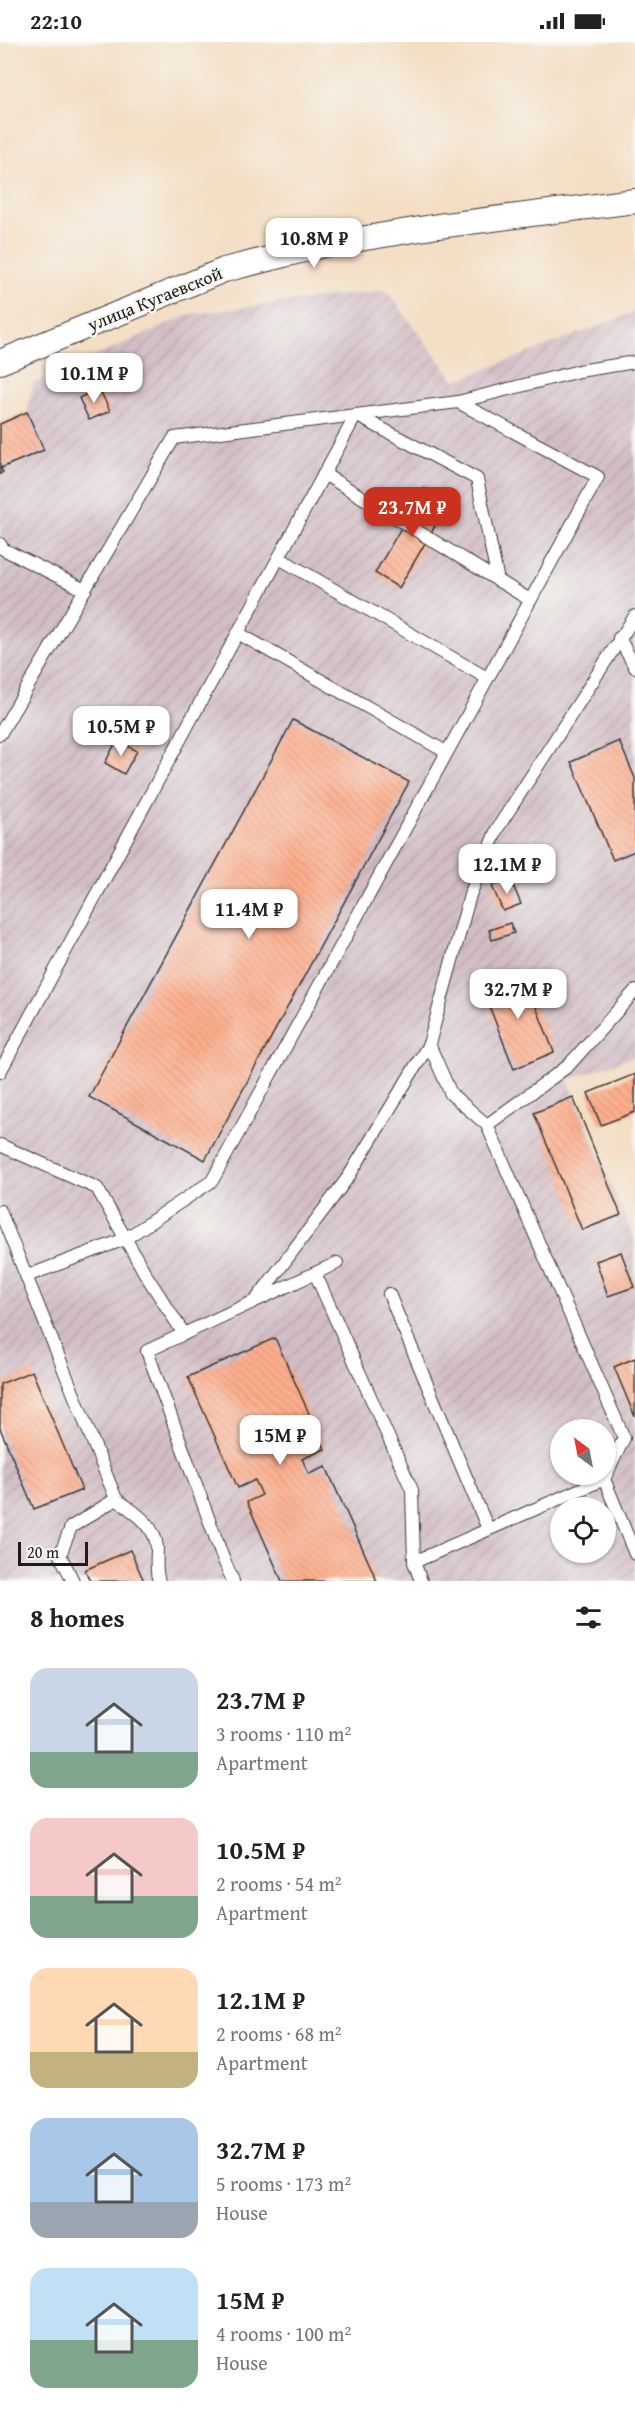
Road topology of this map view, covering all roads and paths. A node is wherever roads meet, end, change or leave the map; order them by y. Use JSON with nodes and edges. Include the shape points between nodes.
{"nodes":[{"id":1,"x":635,"y":201,"type":"edge"},
{"id":2,"x":0,"y":362,"type":"edge"},
{"id":3,"x":635,"y":362,"type":"edge"},
{"id":4,"x":458,"y":402,"type":"junction"},
{"id":5,"x":356,"y":415,"type":"junction"},
{"id":6,"x":324,"y":474,"type":"junction"},
{"id":7,"x":0,"y":544,"type":"edge"},
{"id":8,"x":279,"y":558,"type":"junction"},
{"id":9,"x":498,"y":581,"type":"junction"},
{"id":10,"x":85,"y":590,"type":"junction"},
{"id":11,"x":530,"y":600,"type":"junction"},
{"id":12,"x":635,"y":616,"type":"edge"},
{"id":13,"x":238,"y":633,"type":"junction"},
{"id":14,"x":620,"y":638,"type":"junction"},
{"id":15,"x":635,"y":667,"type":"edge"},
{"id":16,"x":487,"y":678,"type":"junction"},
{"id":17,"x":0,"y":734,"type":"edge"},
{"id":18,"x":446,"y":752,"type":"junction"},
{"id":19,"x":635,"y":991,"type":"edge"},
{"id":20,"x":429,"y":1044,"type":"junction"},
{"id":21,"x":0,"y":1072,"type":"edge"},
{"id":22,"x":487,"y":1125,"type":"junction"},
{"id":23,"x":0,"y":1145,"type":"edge"},
{"id":24,"x":0,"y":1211,"type":"edge"},
{"id":25,"x":125,"y":1239,"type":"junction"},
{"id":26,"x":337,"y":1263,"type":"dead end"},
{"id":27,"x":315,"y":1273,"type":"junction"},
{"id":28,"x":27,"y":1276,"type":"junction"},
{"id":29,"x":389,"y":1294,"type":"dead end"},
{"id":30,"x":255,"y":1300,"type":"junction"},
{"id":31,"x":184,"y":1334,"type":"junction"},
{"id":32,"x":616,"y":1419,"type":"edge"},
{"id":33,"x":616,"y":1420,"type":"edge"},
{"id":34,"x":616,"y":1454,"type":"edge"},
{"id":35,"x":590,"y":1485,"type":"edge"},
{"id":36,"x":606,"y":1485,"type":"edge"},
{"id":37,"x":116,"y":1499,"type":"junction"},
{"id":38,"x":488,"y":1529,"type":"junction"},
{"id":39,"x":635,"y":1554,"type":"edge"},
{"id":40,"x":414,"y":1562,"type":"junction"},
{"id":41,"x":73,"y":1581,"type":"edge"},
{"id":42,"x":159,"y":1581,"type":"edge"},
{"id":43,"x":233,"y":1581,"type":"edge"},
{"id":44,"x":422,"y":1581,"type":"edge"}],
"edges":[{"from":1,"to":2,"type":"street","name":"улица Кугаевской","via":[[324,245],[224,270]]},
{"from":3,"to":4,"type":"lane","via":[[579,371]]},
{"from":4,"to":5,"type":"lane"},
{"from":4,"to":11,"type":"lane","via":[[598,477]]},
{"from":5,"to":6,"type":"lane"},
{"from":5,"to":9,"type":"lane","via":[[477,479]]},
{"from":5,"to":10,"type":"lane","via":[[174,438]]},
{"from":6,"to":8,"type":"lane"},
{"from":6,"to":9,"type":"lane"},
{"from":7,"to":10,"type":"lane"},
{"from":8,"to":13,"type":"lane"},
{"from":8,"to":16,"type":"lane"},
{"from":9,"to":11,"type":"lane"},
{"from":10,"to":17,"type":"lane"},
{"from":11,"to":16,"type":"lane"},
{"from":12,"to":14,"type":"lane"},
{"from":13,"to":18,"type":"lane"},
{"from":13,"to":21,"type":"lane"},
{"from":14,"to":15,"type":"lane"},
{"from":14,"to":20,"type":"lane","via":[[497,829],[470,895]]},
{"from":16,"to":18,"type":"lane"},
{"from":18,"to":25,"type":"lane","via":[[212,1181]]},
{"from":19,"to":22,"type":"lane","via":[[568,1066]]},
{"from":20,"to":22,"type":"lane","via":[[451,1094]]},
{"from":20,"to":30,"type":"lane","via":[[349,1176]]},
{"from":22,"to":32,"type":"lane"},
{"from":23,"to":25,"type":"lane","via":[[97,1188]]},
{"from":24,"to":28,"type":"lane"},
{"from":25,"to":28,"type":"lane"},
{"from":25,"to":31,"type":"lane"},
{"from":26,"to":27,"type":"lane"},
{"from":27,"to":30,"type":"lane"},
{"from":27,"to":40,"type":"lane","via":[[412,1490]]},
{"from":28,"to":37,"type":"lane"},
{"from":29,"to":38,"type":"lane"},
{"from":30,"to":31,"type":"lane"},
{"from":31,"to":43,"type":"lane","via":[[147,1351]]},
{"from":33,"to":34,"type":"lane","via":[[624,1438]]},
{"from":35,"to":38,"type":"lane"},
{"from":36,"to":39,"type":"lane"},
{"from":37,"to":41,"type":"lane","via":[[71,1527],[60,1555]]},
{"from":37,"to":42,"type":"lane","via":[[144,1519],[157,1545]]},
{"from":38,"to":40,"type":"lane"},
{"from":40,"to":44,"type":"lane"}]}
